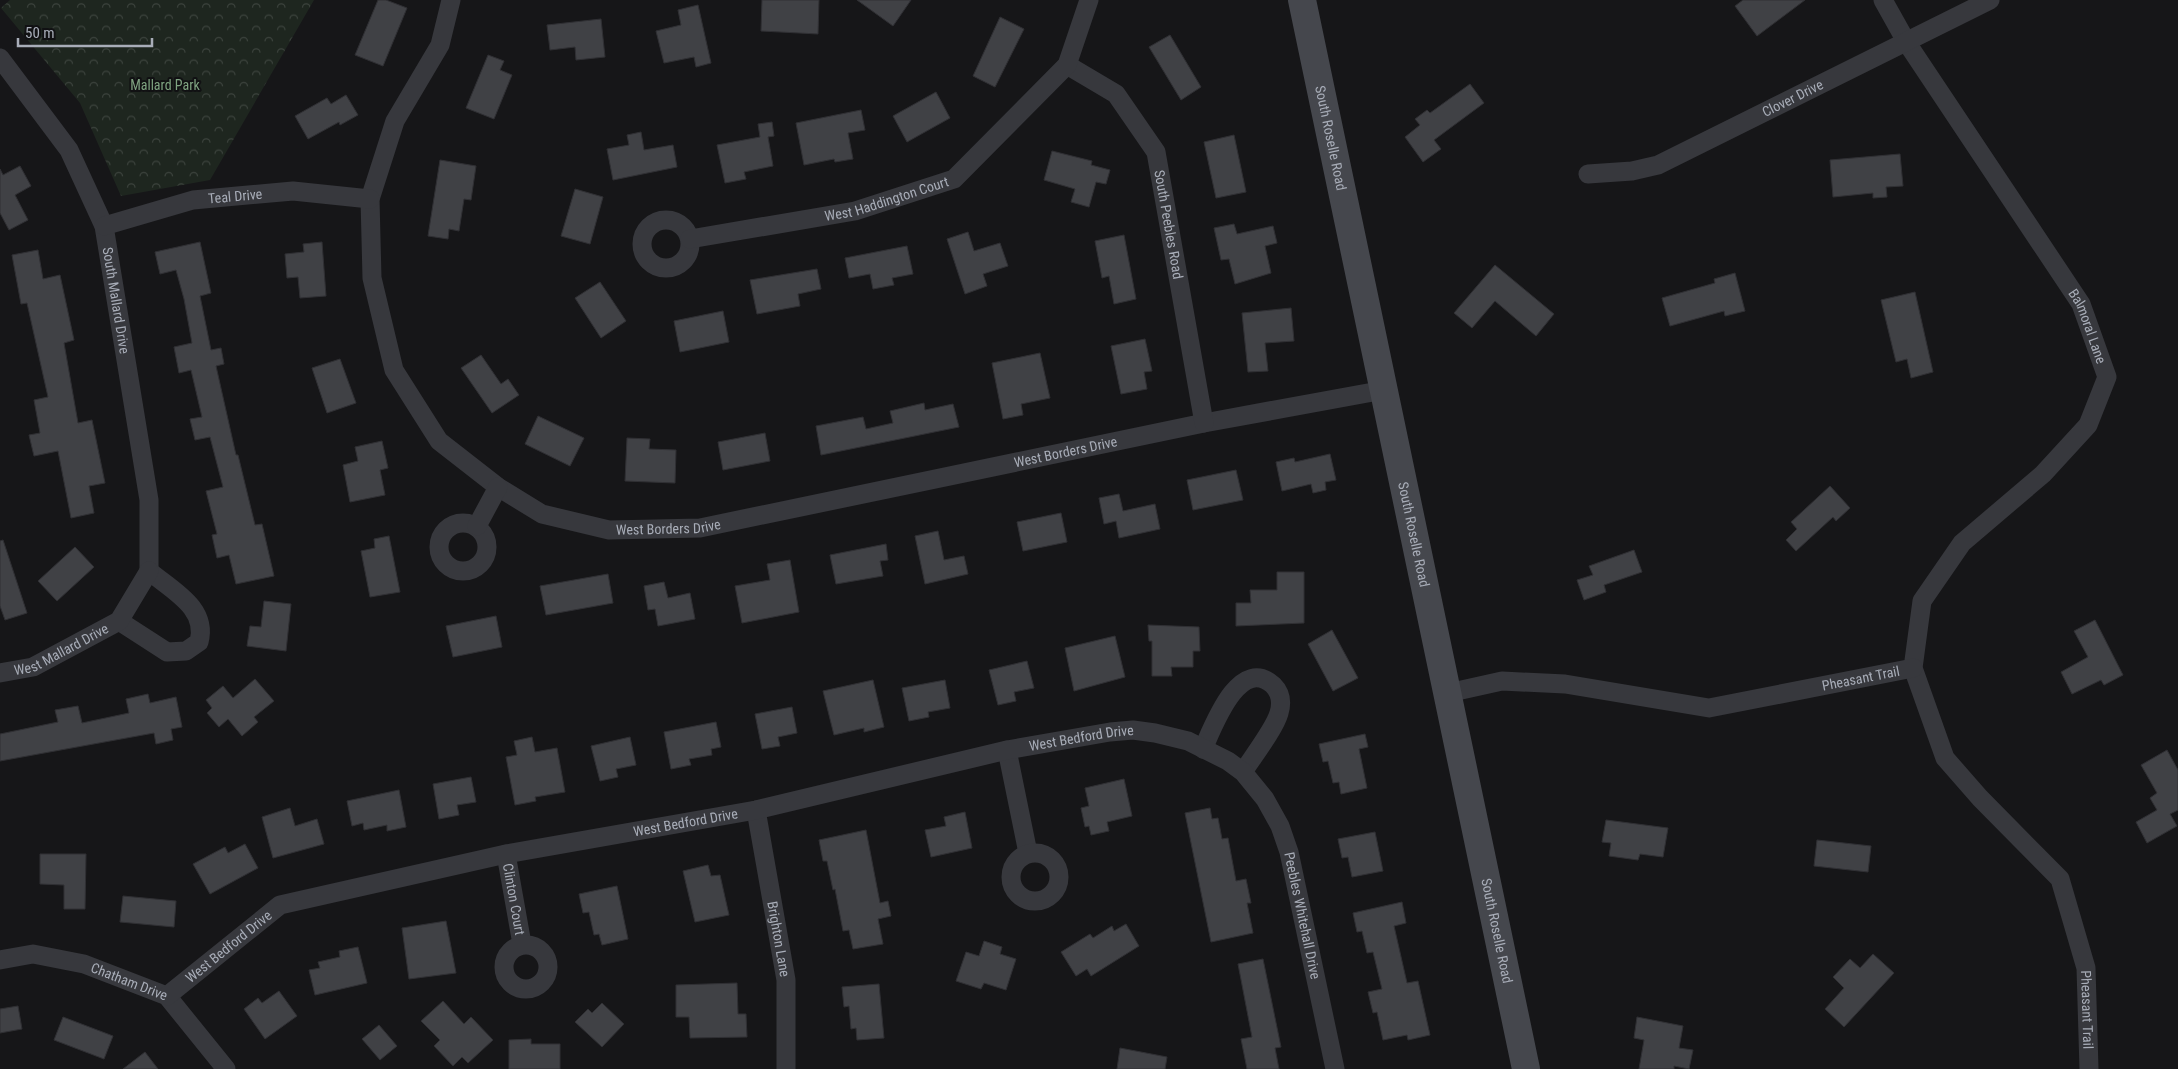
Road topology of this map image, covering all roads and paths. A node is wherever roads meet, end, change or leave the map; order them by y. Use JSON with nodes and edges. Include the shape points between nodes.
{"nodes":[{"id":1,"x":451,"y":0,"type":"edge"},
{"id":2,"x":1089,"y":0,"type":"edge"},
{"id":3,"x":1302,"y":0,"type":"edge"},
{"id":4,"x":1883,"y":0,"type":"edge"},
{"id":5,"x":1990,"y":0,"type":"edge"},
{"id":6,"x":1907,"y":43,"type":"junction"},
{"id":7,"x":0,"y":58,"type":"edge"},
{"id":8,"x":1067,"y":65,"type":"junction"},
{"id":9,"x":1588,"y":174,"type":"dead end"},
{"id":10,"x":370,"y":199,"type":"junction"},
{"id":11,"x":104,"y":226,"type":"junction"},
{"id":12,"x":690,"y":239,"type":"dead end"},
{"id":13,"x":1384,"y":390,"type":"junction"},
{"id":14,"x":1204,"y":423,"type":"junction"},
{"id":15,"x":498,"y":488,"type":"junction"},
{"id":16,"x":477,"y":526,"type":"dead end"},
{"id":17,"x":150,"y":571,"type":"junction"},
{"id":18,"x":119,"y":621,"type":"junction"},
{"id":19,"x":1913,"y":668,"type":"junction"},
{"id":20,"x":0,"y":672,"type":"edge"},
{"id":21,"x":1448,"y":693,"type":"junction"},
{"id":22,"x":1203,"y":749,"type":"junction"},
{"id":23,"x":1007,"y":750,"type":"junction"},
{"id":24,"x":1228,"y":761,"type":"joint"},
{"id":25,"x":1243,"y":772,"type":"junction"},
{"id":26,"x":756,"y":810,"type":"junction"},
{"id":27,"x":1028,"y":853,"type":"dead end"},
{"id":28,"x":506,"y":854,"type":"junction"},
{"id":29,"x":522,"y":944,"type":"dead end"},
{"id":30,"x":0,"y":960,"type":"edge"},
{"id":31,"x":168,"y":996,"type":"junction"},
{"id":32,"x":226,"y":1069,"type":"edge"},
{"id":33,"x":786,"y":1069,"type":"edge"},
{"id":34,"x":1334,"y":1069,"type":"edge"},
{"id":35,"x":1526,"y":1069,"type":"edge"},
{"id":36,"x":2089,"y":1069,"type":"edge"}],
"edges":[{"from":1,"to":10,"type":"street","name":"West Borders Drive","via":[[440,45],[395,122]]},
{"from":2,"to":8,"type":"street"},
{"from":3,"to":13,"type":"main road","name":"South Roselle Road"},
{"from":4,"to":6,"type":"street","name":"Balmoral Lane"},
{"from":5,"to":6,"type":"street","name":"Clover Drive"},
{"from":6,"to":9,"type":"street","name":"Clover Drive","via":[[1658,165],[1632,171]]},
{"from":6,"to":19,"type":"street","name":"Balmoral Lane","via":[[2082,304],[2107,377],[2088,425],[2044,474],[1962,543],[1922,601]]},
{"from":7,"to":11,"type":"street","name":"South Mallard Drive","via":[[69,150]]},
{"from":8,"to":12,"type":"street","name":"West Haddington Court","via":[[954,179],[855,211]]},
{"from":8,"to":14,"type":"street","name":"South Peebles Road","via":[[1116,94],[1156,152]]},
{"from":10,"to":11,"type":"street","name":"Teal Drive","via":[[293,191],[193,200]]},
{"from":10,"to":15,"type":"street","name":"West Borders Drive","via":[[372,278],[394,370],[439,441]]},
{"from":11,"to":17,"type":"street","name":"South Mallard Drive","via":[[149,500]]},
{"from":13,"to":14,"type":"street","name":"West Borders Drive"},
{"from":13,"to":21,"type":"main road","name":"South Roselle Road"},
{"from":14,"to":15,"type":"street","name":"West Borders Drive","via":[[700,528],[609,530],[542,514]]},
{"from":15,"to":16,"type":"street"},
{"from":17,"to":18,"type":"street","name":"West Mallard Drive"},
{"from":17,"to":18,"type":"street","name":"West Mallard Drive","via":[[196,611],[203,629],[199,642],[186,652],[167,652]]},
{"from":18,"to":20,"type":"street","name":"West Mallard Drive","via":[[33,667]]},
{"from":19,"to":21,"type":"street","name":"Pheasant Trail","via":[[1709,708],[1565,684],[1502,682]]},
{"from":19,"to":36,"type":"street","name":"Pheasant Trail","via":[[1945,758],[2060,879],[2086,968]]},
{"from":21,"to":35,"type":"main road","name":"South Roselle Road"},
{"from":22,"to":23,"type":"street","name":"West Bedford Drive","via":[[1188,741],[1133,730]]},
{"from":22,"to":24,"type":"street","name":"West Bedford Drive"},
{"from":22,"to":25,"type":"street","via":[[1238,684],[1258,678],[1268,682],[1278,690],[1281,702],[1279,716]]},
{"from":23,"to":26,"type":"street","name":"West Bedford Drive"},
{"from":23,"to":27,"type":"street"},
{"from":24,"to":25,"type":"street","name":"Peebles Whitehall Drive"},
{"from":25,"to":34,"type":"street","name":"Peebles Whitehall Drive","via":[[1265,799],[1280,826],[1289,852]]},
{"from":26,"to":28,"type":"street","name":"West Bedford Drive"},
{"from":26,"to":33,"type":"street","name":"Brighton Lane","via":[[786,980]]},
{"from":28,"to":29,"type":"street","name":"Clinton Court"},
{"from":28,"to":31,"type":"street","name":"West Bedford Drive","via":[[280,905]]},
{"from":30,"to":31,"type":"street","name":"Chatham Drive","via":[[34,954],[84,964]]},
{"from":31,"to":32,"type":"street","name":"Chatham Drive"}]}
